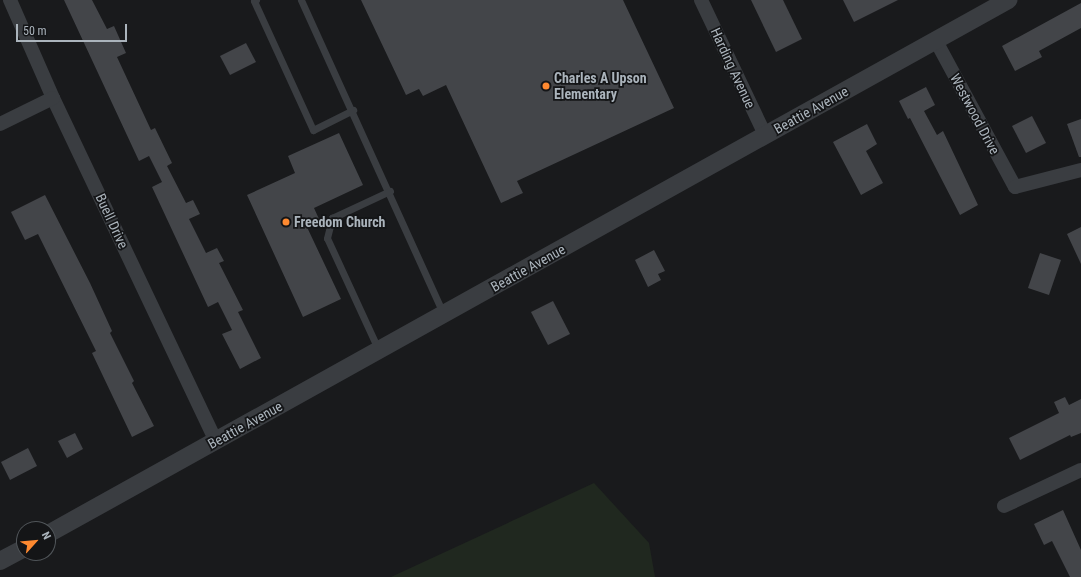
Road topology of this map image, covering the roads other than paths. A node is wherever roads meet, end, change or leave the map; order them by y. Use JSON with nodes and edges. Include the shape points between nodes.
{"nodes":[{"id":1,"x":10,"y":0,"type":"edge"},
{"id":2,"x":256,"y":0,"type":"edge"},
{"id":3,"x":301,"y":0,"type":"edge"},
{"id":4,"x":701,"y":0,"type":"edge"},
{"id":5,"x":1008,"y":0,"type":"edge"},
{"id":6,"x":986,"y":5,"type":"edge"},
{"id":7,"x":936,"y":41,"type":"junction"},
{"id":8,"x":53,"y":98,"type":"junction"},
{"id":9,"x":353,"y":110,"type":"junction"},
{"id":10,"x":0,"y":124,"type":"edge"},
{"id":11,"x":765,"y":135,"type":"junction"},
{"id":12,"x":1081,"y":170,"type":"edge"},
{"id":13,"x":390,"y":191,"type":"junction"},
{"id":14,"x":444,"y":315,"type":"junction"},
{"id":15,"x":379,"y":351,"type":"junction"},
{"id":16,"x":216,"y":442,"type":"junction"},
{"id":17,"x":1081,"y":470,"type":"edge"},
{"id":18,"x":1004,"y":506,"type":"dead end"},
{"id":19,"x":56,"y":530,"type":"edge"},
{"id":20,"x":16,"y":552,"type":"edge"},
{"id":21,"x":0,"y":561,"type":"edge"}],
"edges":[{"from":1,"to":8,"type":"street","name":"Buell Drive"},
{"from":2,"to":9,"type":"lane","via":[[254,1],[313,130]]},
{"from":3,"to":9,"type":"lane"},
{"from":4,"to":11,"type":"street","name":"Harding Avenue"},
{"from":5,"to":6,"type":"street","name":"Beattie Avenue"},
{"from":6,"to":7,"type":"street","name":"Beattie Avenue"},
{"from":7,"to":11,"type":"street","name":"Beattie Avenue"},
{"from":7,"to":12,"type":"street","name":"Westwood Drive","via":[[1015,187]]},
{"from":8,"to":10,"type":"street"},
{"from":8,"to":16,"type":"street","name":"Buell Drive"},
{"from":9,"to":13,"type":"lane"},
{"from":11,"to":14,"type":"street","name":"Beattie Avenue"},
{"from":13,"to":14,"type":"lane"},
{"from":13,"to":15,"type":"lane","via":[[332,218],[327,238]]},
{"from":14,"to":15,"type":"street","name":"Beattie Avenue"},
{"from":15,"to":16,"type":"street","name":"Beattie Avenue"},
{"from":16,"to":19,"type":"street","name":"Beattie Avenue"},
{"from":17,"to":18,"type":"street"},
{"from":20,"to":21,"type":"street"}]}
